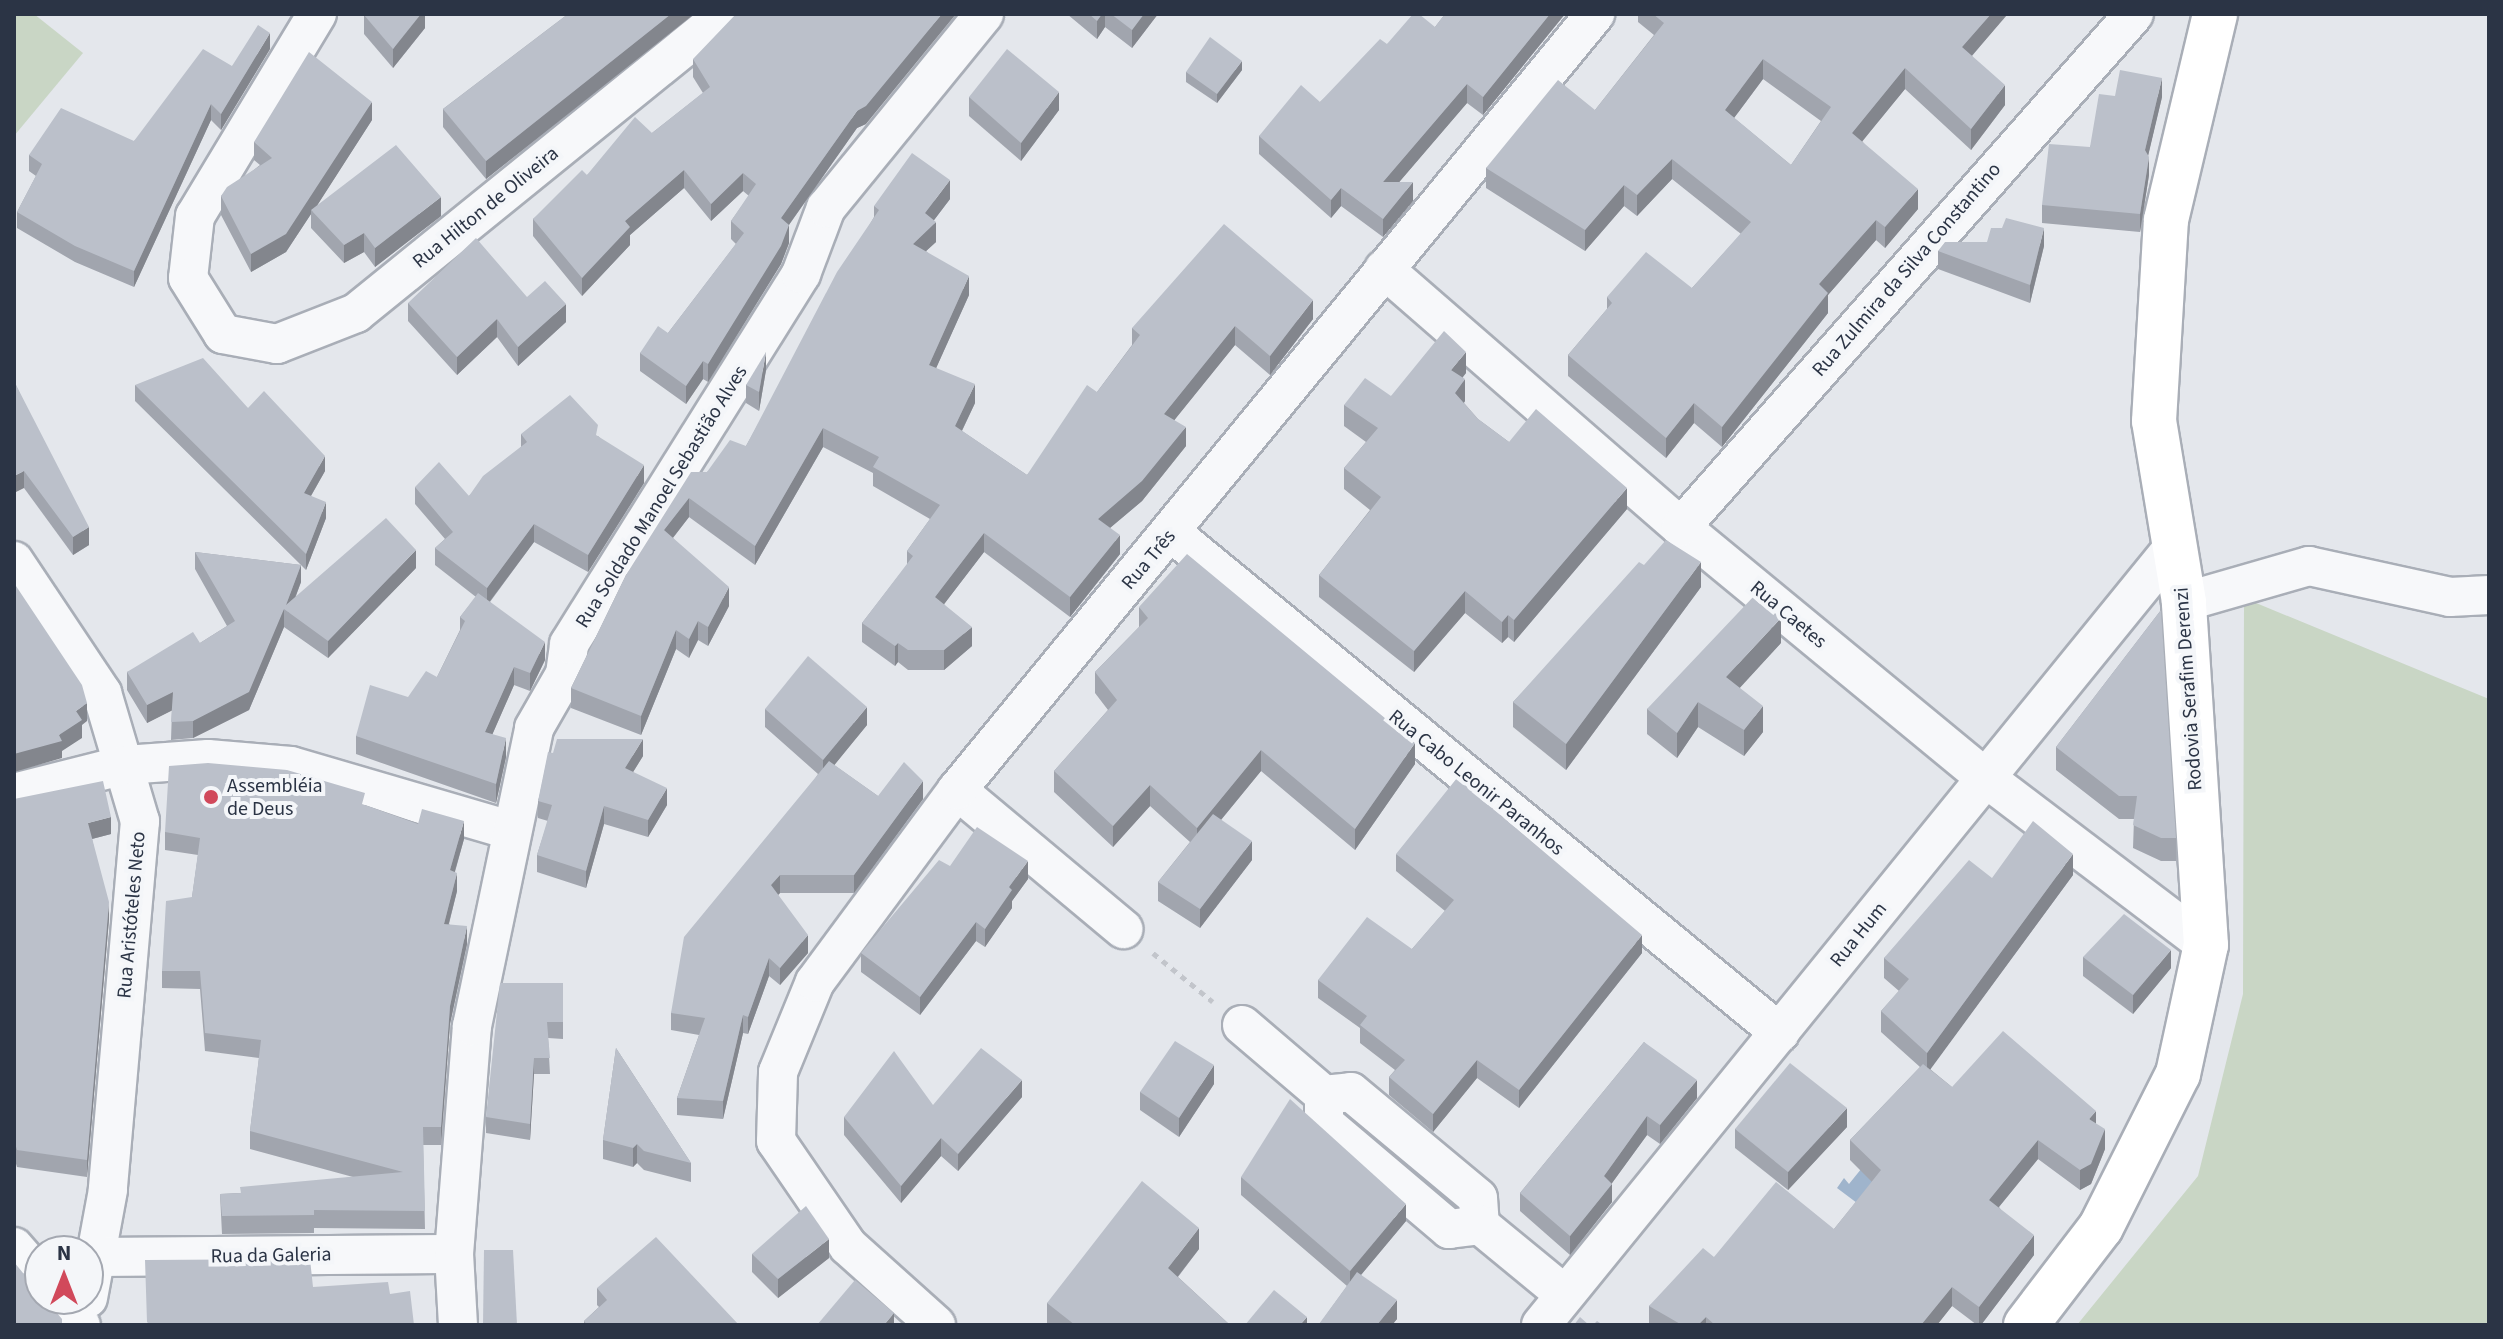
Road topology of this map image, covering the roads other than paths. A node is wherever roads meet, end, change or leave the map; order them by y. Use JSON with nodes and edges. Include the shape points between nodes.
{"nodes":[{"id":1,"x":317,"y":14,"type":"edge"},
{"id":2,"x":725,"y":14,"type":"edge"},
{"id":3,"x":984,"y":14,"type":"edge"},
{"id":4,"x":1595,"y":14,"type":"edge"},
{"id":5,"x":2134,"y":14,"type":"edge"},
{"id":6,"x":2215,"y":14,"type":"edge"},
{"id":7,"x":1384,"y":269,"type":"junction"},
{"id":8,"x":1681,"y":527,"type":"junction"},
{"id":9,"x":1172,"y":533,"type":"junction"},
{"id":10,"x":2176,"y":544,"type":"junction"},
{"id":11,"x":14,"y":561,"type":"edge"},
{"id":12,"x":2489,"y":595,"type":"edge"},
{"id":13,"x":2184,"y":602,"type":"junction"},
{"id":14,"x":125,"y":765,"type":"junction"},
{"id":15,"x":1986,"y":778,"type":"junction"},
{"id":16,"x":957,"y":790,"type":"junction"},
{"id":17,"x":14,"y":793,"type":"edge"},
{"id":18,"x":510,"y":830,"type":"junction"},
{"id":19,"x":1123,"y":929,"type":"road end"},
{"id":20,"x":2206,"y":945,"type":"junction"},
{"id":21,"x":1242,"y":1025,"type":"road end"},
{"id":22,"x":1780,"y":1033,"type":"junction"},
{"id":23,"x":97,"y":1235,"type":"edge"},
{"id":24,"x":454,"y":1254,"type":"junction"},
{"id":25,"x":104,"y":1258,"type":"edge"},
{"id":26,"x":1564,"y":1294,"type":"junction"},
{"id":27,"x":458,"y":1325,"type":"edge"},
{"id":28,"x":936,"y":1325,"type":"edge"},
{"id":29,"x":1541,"y":1325,"type":"edge"},
{"id":30,"x":2026,"y":1325,"type":"edge"}],
"edges":[{"from":1,"to":2,"type":"street","name":"Rua Hilton de Oliveira","via":[[195,216],[188,278],[223,334],[277,344],[356,313]]},
{"from":3,"to":18,"type":"street","name":"Rua Soldado Manoel Sebastião Alves","via":[[826,208],[801,274],[569,644],[565,674],[534,728]]},
{"from":4,"to":7,"type":"street","name":"Rua Três"},
{"from":5,"to":8,"type":"street","name":"Rua Zulmira da Silva Constantino"},
{"from":6,"to":10,"type":"main road","name":"Rodovia Serafim Derenzi","via":[[2166,220],[2154,421]]},
{"from":7,"to":8,"type":"street","name":"Rua Caetes"},
{"from":7,"to":9,"type":"street","name":"Rua Três"},
{"from":8,"to":15,"type":"street","name":"Rua Caetes"},
{"from":9,"to":16,"type":"street","name":"Rua Três"},
{"from":9,"to":22,"type":"street","name":"Rua Cabo Leonir Paranhos"},
{"from":10,"to":13,"type":"main road","name":"Rodovia Serafim Derenzi"},
{"from":10,"to":15,"type":"street","name":"Rua Hum"},
{"from":11,"to":14,"type":"street","name":"Rua Aristóteles Neto","via":[[102,693]]},
{"from":12,"to":13,"type":"street","via":[[2450,597],[2309,566]]},
{"from":13,"to":20,"type":"main road","name":"Rodovia Serafim Derenzi"},
{"from":14,"to":17,"type":"street"},
{"from":14,"to":18,"type":"street","via":[[208,759],[291,766]]},
{"from":14,"to":23,"type":"street","name":"Rua Aristóteles Neto","via":[[140,821],[108,1190]]},
{"from":15,"to":20,"type":"street","name":"Rua Caetes"},
{"from":15,"to":22,"type":"street","name":"Rua Hum"},
{"from":16,"to":19,"type":"street"},
{"from":16,"to":28,"type":"street","name":"Rua Três","via":[[815,982],[778,1072],[776,1141],[848,1246]]},
{"from":18,"to":24,"type":"street","name":"Rua Soldado Manoel Sebastião Alves","via":[[472,1026]]},
{"from":20,"to":30,"type":"main road","name":"Rodovia Serafim Derenzi","via":[[2178,1074],[2101,1227]]},
{"from":21,"to":26,"type":"street","via":[[1324,1095],[1324,1123],[1449,1229],[1480,1225]]},
{"from":22,"to":26,"type":"street","name":"Rua Hum"},
{"from":24,"to":25,"type":"street","name":"Rua da Galeria"},
{"from":24,"to":27,"type":"street","name":"Rua Soldado Manoel Sebastião Alves"},
{"from":26,"to":29,"type":"street","name":"Rua Hum"}]}
